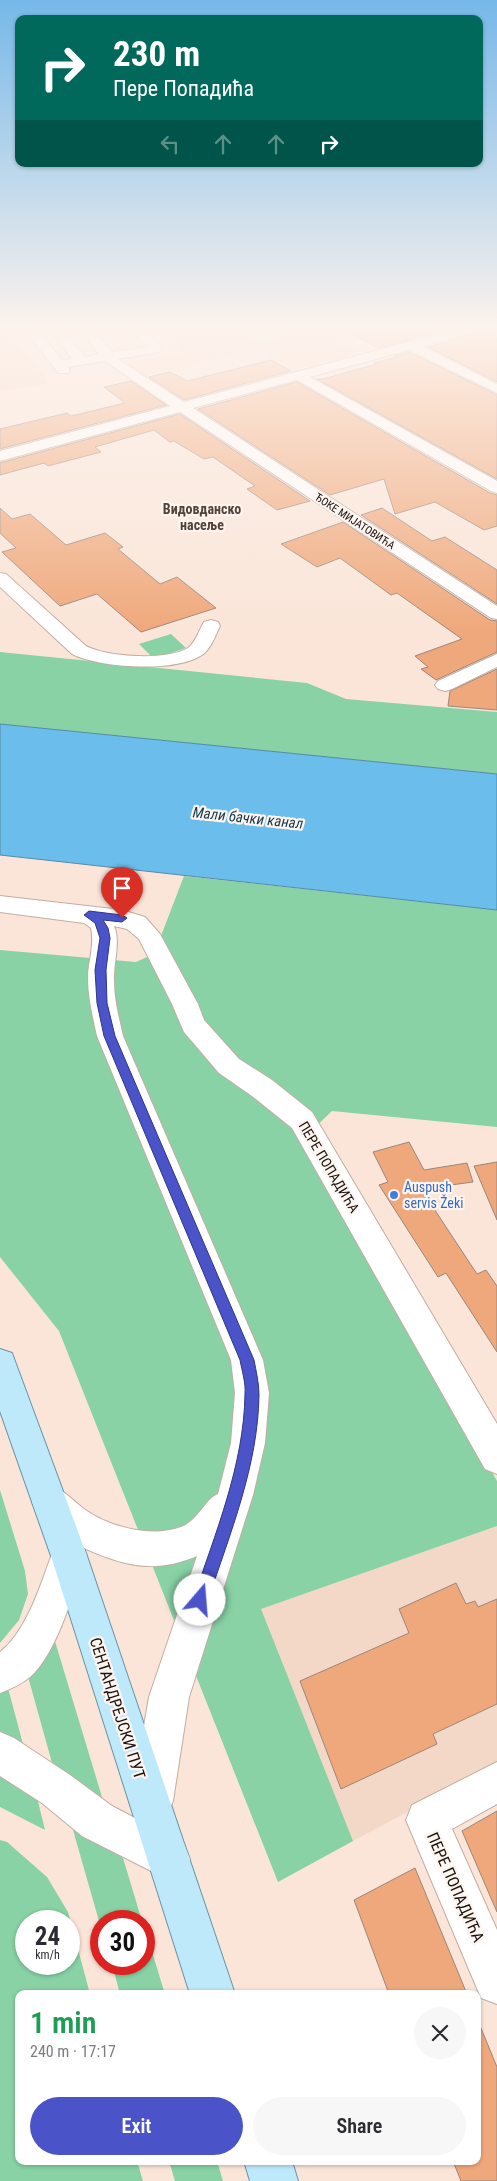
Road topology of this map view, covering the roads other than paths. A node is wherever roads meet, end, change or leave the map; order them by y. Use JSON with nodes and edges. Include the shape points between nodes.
{"nodes":[{"id":1,"x":103,"y":429,"type":"edge"},
{"id":2,"x":213,"y":429,"type":"edge"},
{"id":3,"x":392,"y":429,"type":"edge"},
{"id":4,"x":0,"y":456,"type":"edge"},
{"id":5,"x":497,"y":488,"type":"edge"},
{"id":6,"x":0,"y":578,"type":"edge"},
{"id":7,"x":497,"y":614,"type":"edge"},
{"id":8,"x":211,"y":626,"type":"dead end"},
{"id":9,"x":497,"y":660,"type":"edge"},
{"id":10,"x":445,"y":685,"type":"dead end"},
{"id":11,"x":0,"y":904,"type":"edge"},
{"id":12,"x":89,"y":915,"type":"junction"},
{"id":13,"x":0,"y":1364,"type":"edge"},
{"id":14,"x":497,"y":1457,"type":"edge"},
{"id":15,"x":235,"y":1495,"type":"junction"},
{"id":16,"x":50,"y":1502,"type":"junction"},
{"id":17,"x":69,"y":1556,"type":"junction"},
{"id":18,"x":0,"y":1674,"type":"edge"},
{"id":19,"x":8,"y":1762,"type":"edge"},
{"id":20,"x":497,"y":1782,"type":"edge"},
{"id":21,"x":151,"y":1808,"type":"junction"},
{"id":22,"x":169,"y":1859,"type":"junction"},
{"id":23,"x":497,"y":1982,"type":"edge"},
{"id":24,"x":212,"y":1990,"type":"edge"},
{"id":25,"x":269,"y":2165,"type":"edge"},
{"id":26,"x":274,"y":2181,"type":"edge"}],
"edges":[{"from":1,"to":4,"type":"street"},
{"from":2,"to":7,"type":"street","name":"ЂОКЕ МИЈАТОВИЋА"},
{"from":3,"to":5,"type":"street"},
{"from":6,"to":8,"type":"street","via":[[79,650],[90,656],[152,661],[178,659],[201,646]]},
{"from":9,"to":10,"type":"street"},
{"from":11,"to":12,"type":"street","name":"ПЕРЕ ПОПАДИЋА"},
{"from":12,"to":14,"type":"street","name":"ПЕРЕ ПОПАДИЋА","via":[[122,918],[136,923],[148,934],[193,1025],[229,1066],[302,1120]]},
{"from":12,"to":15,"type":"street","via":[[99,921],[105,938],[101,970],[102,1003],[110,1036],[247,1360],[252,1401],[248,1443]]},
{"from":13,"to":16,"type":"main road","name":"СЕНТАНДРЕЈСКИ ПУТ"},
{"from":15,"to":16,"type":"street","via":[[213,1526],[194,1540],[160,1551],[133,1548],[94,1535],[71,1522]]},
{"from":15,"to":21,"type":"street","via":[[170,1697]]},
{"from":16,"to":17,"type":"main road","name":"СЕНТАНДРЕЈСКИ ПУТ"},
{"from":17,"to":18,"type":"street","via":[[40,1629],[28,1650],[18,1662]]},
{"from":17,"to":21,"type":"main road","name":"СЕНТАНДРЕЈСКИ ПУТ"},
{"from":19,"to":22,"type":"street","via":[[56,1789],[97,1821]]},
{"from":20,"to":23,"type":"street","name":"ПЕРЕ ПОПАДИЋА","via":[[426,1820]]},
{"from":21,"to":22,"type":"main road","name":"СЕНТАНДРЕЈСКИ ПУТ"},
{"from":22,"to":24,"type":"main road","name":"СЕНТАНДРЕЈСКИ ПУТ"},
{"from":25,"to":26,"type":"main road"}]}
